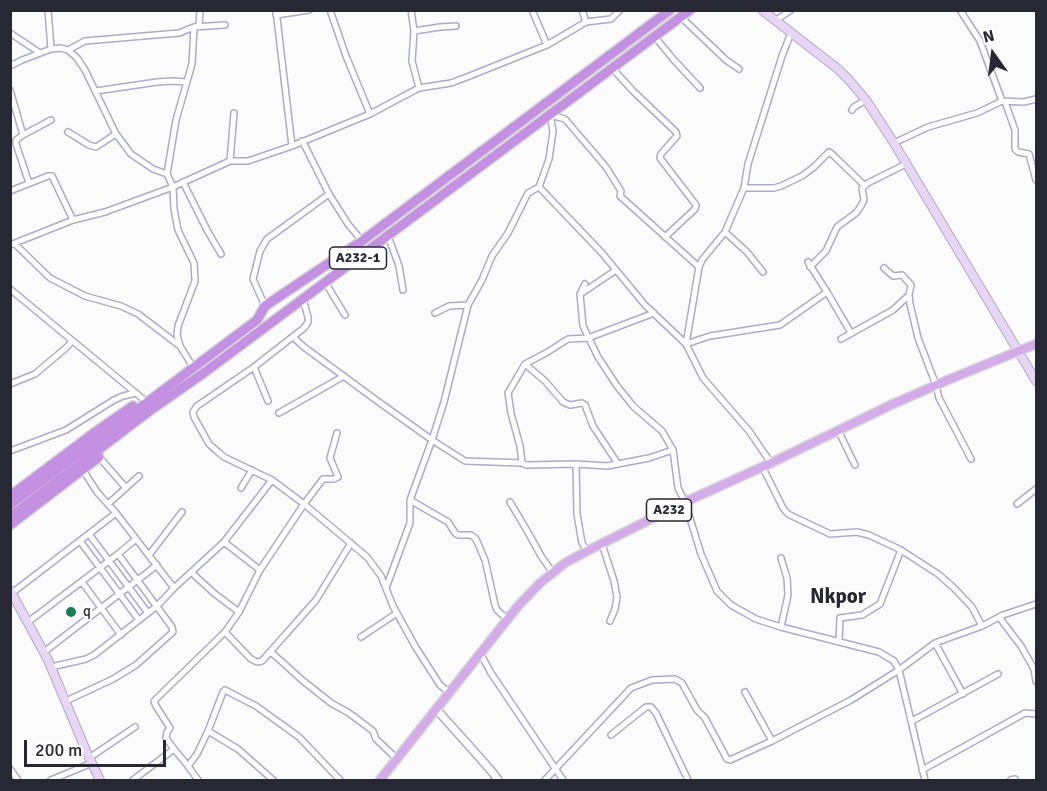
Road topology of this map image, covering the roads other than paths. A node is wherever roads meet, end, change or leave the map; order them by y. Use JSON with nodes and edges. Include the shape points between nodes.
{"nodes":[{"id":1,"x":48,"y":10,"type":"edge"},
{"id":2,"x":200,"y":10,"type":"edge"},
{"id":3,"x":309,"y":10,"type":"edge"},
{"id":4,"x":330,"y":10,"type":"edge"},
{"id":5,"x":411,"y":10,"type":"edge"},
{"id":6,"x":532,"y":10,"type":"edge"},
{"id":7,"x":582,"y":10,"type":"edge"},
{"id":8,"x":620,"y":10,"type":"edge"},
{"id":9,"x":670,"y":10,"type":"edge"},
{"id":10,"x":690,"y":10,"type":"edge"},
{"id":11,"x":762,"y":10,"type":"edge"},
{"id":12,"x":791,"y":10,"type":"edge"},
{"id":13,"x":960,"y":10,"type":"edge"},
{"id":14,"x":276,"y":13,"type":"edge"},
{"id":15,"x":681,"y":17,"type":"junction"},
{"id":16,"x":775,"y":21,"type":"junction"},
{"id":17,"x":586,"y":22,"type":"junction"},
{"id":18,"x":225,"y":25,"type":"dead end"},
{"id":19,"x":194,"y":27,"type":"junction"},
{"id":20,"x":456,"y":27,"type":"dead end"},
{"id":21,"x":414,"y":31,"type":"junction"},
{"id":22,"x":10,"y":33,"type":"edge"},
{"id":23,"x":791,"y":33,"type":"junction"},
{"id":24,"x":655,"y":37,"type":"junction"},
{"id":25,"x":547,"y":45,"type":"junction"},
{"id":26,"x":51,"y":49,"type":"junction"},
{"id":27,"x":68,"y":50,"type":"junction"},
{"id":28,"x":40,"y":53,"type":"junction"},
{"id":29,"x":10,"y":66,"type":"edge"},
{"id":30,"x":612,"y":68,"type":"junction"},
{"id":31,"x":739,"y":69,"type":"dead end"},
{"id":32,"x":186,"y":82,"type":"junction"},
{"id":33,"x":419,"y":88,"type":"junction"},
{"id":34,"x":700,"y":88,"type":"dead end"},
{"id":35,"x":10,"y":90,"type":"edge"},
{"id":36,"x":96,"y":91,"type":"junction"},
{"id":37,"x":1036,"y":99,"type":"edge"},
{"id":38,"x":866,"y":100,"type":"junction"},
{"id":39,"x":1002,"y":102,"type":"junction"},
{"id":40,"x":852,"y":110,"type":"dead end"},
{"id":41,"x":234,"y":113,"type":"dead end"},
{"id":42,"x":370,"y":114,"type":"junction"},
{"id":43,"x":550,"y":115,"type":"junction"},
{"id":44,"x":51,"y":120,"type":"dead end"},
{"id":45,"x":68,"y":132,"type":"dead end"},
{"id":46,"x":116,"y":134,"type":"junction"},
{"id":47,"x":22,"y":135,"type":"junction"},
{"id":48,"x":14,"y":141,"type":"edge"},
{"id":49,"x":302,"y":141,"type":"junction"},
{"id":50,"x":894,"y":143,"type":"junction"},
{"id":51,"x":292,"y":146,"type":"junction"},
{"id":52,"x":230,"y":161,"type":"junction"},
{"id":53,"x":906,"y":164,"type":"junction"},
{"id":54,"x":167,"y":174,"type":"junction"},
{"id":55,"x":1036,"y":180,"type":"edge"},
{"id":56,"x":29,"y":183,"type":"junction"},
{"id":57,"x":183,"y":183,"type":"junction"},
{"id":58,"x":864,"y":185,"type":"junction"},
{"id":59,"x":173,"y":187,"type":"junction"},
{"id":60,"x":539,"y":187,"type":"junction"},
{"id":61,"x":744,"y":188,"type":"junction"},
{"id":62,"x":10,"y":191,"type":"edge"},
{"id":63,"x":528,"y":193,"type":"junction"},
{"id":64,"x":329,"y":194,"type":"junction"},
{"id":65,"x":546,"y":194,"type":"junction"},
{"id":66,"x":74,"y":220,"type":"junction"},
{"id":67,"x":725,"y":232,"type":"junction"},
{"id":68,"x":388,"y":236,"type":"junction"},
{"id":69,"x":665,"y":237,"type":"junction"},
{"id":70,"x":362,"y":241,"type":"junction"},
{"id":71,"x":13,"y":244,"type":"edge"},
{"id":72,"x":221,"y":254,"type":"dead end"},
{"id":73,"x":699,"y":267,"type":"junction"},
{"id":74,"x":884,"y":268,"type":"dead end"},
{"id":75,"x":616,"y":270,"type":"junction"},
{"id":76,"x":762,"y":272,"type":"dead end"},
{"id":77,"x":325,"y":282,"type":"junction"},
{"id":78,"x":585,"y":284,"type":"dead end"},
{"id":79,"x":10,"y":289,"type":"edge"},
{"id":80,"x":403,"y":290,"type":"dead end"},
{"id":81,"x":827,"y":292,"type":"junction"},
{"id":82,"x":580,"y":294,"type":"junction"},
{"id":83,"x":909,"y":295,"type":"junction"},
{"id":84,"x":303,"y":299,"type":"junction"},
{"id":85,"x":468,"y":305,"type":"junction"},
{"id":86,"x":265,"y":306,"type":"junction"},
{"id":87,"x":435,"y":313,"type":"dead end"},
{"id":88,"x":654,"y":313,"type":"junction"},
{"id":89,"x":345,"y":315,"type":"dead end"},
{"id":90,"x":851,"y":333,"type":"junction"},
{"id":91,"x":293,"y":337,"type":"junction"},
{"id":92,"x":588,"y":338,"type":"junction"},
{"id":93,"x":841,"y":339,"type":"dead end"},
{"id":94,"x":72,"y":341,"type":"junction"},
{"id":95,"x":686,"y":344,"type":"junction"},
{"id":96,"x":1036,"y":344,"type":"edge"},
{"id":97,"x":180,"y":346,"type":"junction"},
{"id":98,"x":1017,"y":351,"type":"junction"},
{"id":99,"x":525,"y":364,"type":"junction"},
{"id":100,"x":195,"y":365,"type":"junction"},
{"id":101,"x":254,"y":367,"type":"junction"},
{"id":102,"x":205,"y":372,"type":"junction"},
{"id":103,"x":344,"y":376,"type":"junction"},
{"id":104,"x":1036,"y":381,"type":"edge"},
{"id":105,"x":10,"y":384,"type":"edge"},
{"id":106,"x":936,"y":385,"type":"junction"},
{"id":107,"x":140,"y":396,"type":"junction"},
{"id":108,"x":268,"y":401,"type":"dead end"},
{"id":109,"x":279,"y":413,"type":"dead end"},
{"id":110,"x":838,"y":430,"type":"junction"},
{"id":111,"x":337,"y":434,"type":"dead end"},
{"id":112,"x":432,"y":440,"type":"junction"},
{"id":113,"x":673,"y":450,"type":"junction"},
{"id":114,"x":10,"y":451,"type":"edge"},
{"id":115,"x":99,"y":457,"type":"junction"},
{"id":116,"x":971,"y":459,"type":"dead end"},
{"id":117,"x":522,"y":463,"type":"junction"},
{"id":118,"x":576,"y":464,"type":"junction"},
{"id":119,"x":618,"y":464,"type":"junction"},
{"id":120,"x":767,"y":465,"type":"junction"},
{"id":121,"x":855,"y":465,"type":"dead end"},
{"id":122,"x":83,"y":470,"type":"junction"},
{"id":123,"x":252,"y":470,"type":"junction"},
{"id":124,"x":140,"y":476,"type":"dead end"},
{"id":125,"x":272,"y":480,"type":"junction"},
{"id":126,"x":126,"y":488,"type":"junction"},
{"id":127,"x":241,"y":488,"type":"dead end"},
{"id":128,"x":1036,"y":489,"type":"edge"},
{"id":129,"x":410,"y":500,"type":"junction"},
{"id":130,"x":16,"y":501,"type":"edge"},
{"id":131,"x":510,"y":502,"type":"dead end"},
{"id":132,"x":685,"y":502,"type":"junction"},
{"id":133,"x":108,"y":504,"type":"junction"},
{"id":134,"x":304,"y":504,"type":"junction"},
{"id":135,"x":1017,"y":504,"type":"dead end"},
{"id":136,"x":182,"y":512,"type":"dead end"},
{"id":137,"x":116,"y":513,"type":"junction"},
{"id":138,"x":10,"y":517,"type":"edge"},
{"id":139,"x":10,"y":525,"type":"edge"},
{"id":140,"x":89,"y":534,"type":"junction"},
{"id":141,"x":136,"y":539,"type":"junction"},
{"id":142,"x":80,"y":541,"type":"junction"},
{"id":143,"x":224,"y":542,"type":"junction"},
{"id":144,"x":351,"y":543,"type":"junction"},
{"id":145,"x":603,"y":544,"type":"junction"},
{"id":146,"x":901,"y":550,"type":"junction"},
{"id":147,"x":586,"y":551,"type":"junction"},
{"id":148,"x":118,"y":554,"type":"junction"},
{"id":149,"x":149,"y":555,"type":"junction"},
{"id":150,"x":781,"y":558,"type":"dead end"},
{"id":151,"x":109,"y":561,"type":"junction"},
{"id":152,"x":157,"y":565,"type":"junction"},
{"id":153,"x":100,"y":568,"type":"junction"},
{"id":154,"x":260,"y":570,"type":"junction"},
{"id":155,"x":192,"y":573,"type":"junction"},
{"id":156,"x":553,"y":573,"type":"junction"},
{"id":157,"x":137,"y":581,"type":"junction"},
{"id":158,"x":82,"y":582,"type":"junction"},
{"id":159,"x":128,"y":587,"type":"junction"},
{"id":160,"x":174,"y":588,"type":"junction"},
{"id":161,"x":386,"y":588,"type":"junction"},
{"id":162,"x":11,"y":591,"type":"edge"},
{"id":163,"x":119,"y":595,"type":"junction"},
{"id":164,"x":1036,"y":604,"type":"edge"},
{"id":165,"x":157,"y":606,"type":"junction"},
{"id":166,"x":102,"y":608,"type":"junction"},
{"id":167,"x":239,"y":612,"type":"junction"},
{"id":168,"x":148,"y":613,"type":"junction"},
{"id":169,"x":397,"y":613,"type":"junction"},
{"id":170,"x":999,"y":616,"type":"junction"},
{"id":171,"x":507,"y":619,"type":"junction"},
{"id":172,"x":139,"y":620,"type":"junction"},
{"id":173,"x":610,"y":621,"type":"dead end"},
{"id":174,"x":28,"y":622,"type":"junction"},
{"id":175,"x":982,"y":626,"type":"junction"},
{"id":176,"x":781,"y":627,"type":"junction"},
{"id":177,"x":225,"y":632,"type":"junction"},
{"id":178,"x":121,"y":635,"type":"junction"},
{"id":179,"x":361,"y":637,"type":"dead end"},
{"id":180,"x":839,"y":641,"type":"junction"},
{"id":181,"x":935,"y":644,"type":"junction"},
{"id":182,"x":44,"y":652,"type":"junction"},
{"id":183,"x":271,"y":652,"type":"junction"},
{"id":184,"x":480,"y":653,"type":"junction"},
{"id":185,"x":51,"y":667,"type":"junction"},
{"id":186,"x":899,"y":670,"type":"junction"},
{"id":187,"x":999,"y":674,"type":"dead end"},
{"id":188,"x":1036,"y":681,"type":"edge"},
{"id":189,"x":449,"y":692,"type":"junction"},
{"id":190,"x":745,"y":692,"type":"dead end"},
{"id":191,"x":963,"y":694,"type":"junction"},
{"id":192,"x":66,"y":701,"type":"junction"},
{"id":193,"x":436,"y":709,"type":"junction"},
{"id":194,"x":1036,"y":714,"type":"edge"},
{"id":195,"x":912,"y":721,"type":"junction"},
{"id":196,"x":135,"y":727,"type":"dead end"},
{"id":197,"x":208,"y":731,"type":"junction"},
{"id":198,"x":611,"y":735,"type":"dead end"},
{"id":199,"x":772,"y":741,"type":"junction"},
{"id":200,"x":174,"y":750,"type":"junction"},
{"id":201,"x":397,"y":759,"type":"junction"},
{"id":202,"x":90,"y":761,"type":"junction"},
{"id":203,"x":188,"y":766,"type":"junction"},
{"id":204,"x":10,"y":769,"type":"edge"},
{"id":205,"x":555,"y":770,"type":"junction"},
{"id":206,"x":922,"y":770,"type":"junction"},
{"id":207,"x":18,"y":780,"type":"edge"},
{"id":208,"x":51,"y":780,"type":"edge"},
{"id":209,"x":100,"y":780,"type":"edge"},
{"id":210,"x":133,"y":780,"type":"edge"},
{"id":211,"x":198,"y":780,"type":"edge"},
{"id":212,"x":273,"y":780,"type":"edge"},
{"id":213,"x":340,"y":780,"type":"edge"},
{"id":214,"x":380,"y":780,"type":"edge"},
{"id":215,"x":498,"y":780,"type":"edge"},
{"id":216,"x":545,"y":780,"type":"edge"},
{"id":217,"x":563,"y":780,"type":"edge"},
{"id":218,"x":688,"y":780,"type":"edge"},
{"id":219,"x":925,"y":780,"type":"edge"}],
"edges":[{"from":1,"to":26,"type":"street"},
{"from":2,"to":19,"type":"street","via":[[199,26]]},
{"from":3,"to":14,"type":"street"},
{"from":4,"to":42,"type":"street"},
{"from":5,"to":21,"type":"street"},
{"from":6,"to":25,"type":"street"},
{"from":7,"to":17,"type":"street"},
{"from":8,"to":17,"type":"street","via":[[611,19]]},
{"from":9,"to":70,"type":"highway","number":"A232-1"},
{"from":10,"to":15,"type":"highway","number":"A232-1"},
{"from":11,"to":16,"type":"main road"},
{"from":12,"to":16,"type":"street"},
{"from":13,"to":39,"type":"street","via":[[980,41]]},
{"from":14,"to":51,"type":"street"},
{"from":15,"to":24,"type":"highway","number":"A232-1"},
{"from":15,"to":31,"type":"street"},
{"from":16,"to":23,"type":"main road"},
{"from":17,"to":25,"type":"street"},
{"from":18,"to":19,"type":"street"},
{"from":19,"to":27,"type":"street","via":[[179,33],[85,41]]},
{"from":19,"to":32,"type":"street","via":[[192,64]]},
{"from":20,"to":21,"type":"street"},
{"from":21,"to":33,"type":"street","via":[[412,61]]},
{"from":22,"to":28,"type":"street"},
{"from":23,"to":38,"type":"main road","via":[[838,69]]},
{"from":23,"to":61,"type":"street","via":[[748,164]]},
{"from":24,"to":30,"type":"highway","number":"A232-1"},
{"from":24,"to":34,"type":"street"},
{"from":25,"to":33,"type":"street","via":[[450,82]]},
{"from":26,"to":27,"type":"street"},
{"from":26,"to":28,"type":"street"},
{"from":27,"to":36,"type":"street"},
{"from":28,"to":29,"type":"street"},
{"from":30,"to":43,"type":"highway","number":"A232-1"},
{"from":30,"to":69,"type":"street","via":[[676,132],[660,158],[696,206]]},
{"from":32,"to":36,"type":"street"},
{"from":32,"to":54,"type":"street"},
{"from":33,"to":42,"type":"street"},
{"from":35,"to":47,"type":"street"},
{"from":36,"to":46,"type":"street"},
{"from":37,"to":39,"type":"street"},
{"from":38,"to":40,"type":"street"},
{"from":38,"to":50,"type":"main road"},
{"from":39,"to":50,"type":"street"},
{"from":39,"to":55,"type":"street","via":[[1015,130],[1015,149],[1029,154]]},
{"from":41,"to":52,"type":"street"},
{"from":42,"to":49,"type":"street"},
{"from":43,"to":60,"type":"street","via":[[552,140]]},
{"from":43,"to":68,"type":"highway","number":"A232-1"},
{"from":43,"to":69,"type":"street","via":[[565,119],[606,167],[621,196]]},
{"from":44,"to":47,"type":"street"},
{"from":45,"to":46,"type":"street","via":[[96,147]]},
{"from":46,"to":54,"type":"street","via":[[132,154]]},
{"from":47,"to":48,"type":"street"},
{"from":48,"to":56,"type":"street"},
{"from":49,"to":51,"type":"street"},
{"from":49,"to":64,"type":"street"},
{"from":50,"to":53,"type":"main road"},
{"from":51,"to":52,"type":"street","via":[[248,161]]},
{"from":52,"to":57,"type":"street"},
{"from":53,"to":58,"type":"street"},
{"from":53,"to":98,"type":"main road"},
{"from":54,"to":59,"type":"street"},
{"from":56,"to":62,"type":"street"},
{"from":56,"to":66,"type":"street","via":[[52,176]]},
{"from":57,"to":59,"type":"street"},
{"from":57,"to":72,"type":"street"},
{"from":58,"to":61,"type":"street","via":[[829,152],[802,176],[781,186]]},
{"from":58,"to":81,"type":"street","via":[[861,206],[837,227],[826,251],[809,265]]},
{"from":59,"to":66,"type":"street"},
{"from":59,"to":97,"type":"street","via":[[178,230],[194,263],[195,281],[178,326]]},
{"from":60,"to":63,"type":"street"},
{"from":60,"to":65,"type":"street"},
{"from":61,"to":67,"type":"street"},
{"from":63,"to":65,"type":"street"},
{"from":63,"to":85,"type":"street"},
{"from":64,"to":70,"type":"street"},
{"from":64,"to":86,"type":"street","via":[[267,239],[260,251],[253,279]]},
{"from":65,"to":75,"type":"street"},
{"from":66,"to":71,"type":"street"},
{"from":67,"to":73,"type":"street"},
{"from":67,"to":76,"type":"street"},
{"from":68,"to":77,"type":"highway","number":"A232-1"},
{"from":68,"to":80,"type":"street"},
{"from":69,"to":73,"type":"street"},
{"from":70,"to":86,"type":"highway","number":"A232-1"},
{"from":71,"to":97,"type":"street","via":[[50,278],[85,296],[138,314]]},
{"from":73,"to":95,"type":"street"},
{"from":74,"to":83,"type":"street","via":[[892,276],[900,274],[910,282]]},
{"from":75,"to":82,"type":"street"},
{"from":75,"to":88,"type":"street"},
{"from":77,"to":84,"type":"highway","number":"A232-1"},
{"from":77,"to":89,"type":"street"},
{"from":78,"to":82,"type":"street"},
{"from":79,"to":94,"type":"street"},
{"from":81,"to":90,"type":"street"},
{"from":81,"to":95,"type":"street","via":[[780,325],[710,336]]},
{"from":82,"to":92,"type":"street"},
{"from":83,"to":90,"type":"street","via":[[893,310]]},
{"from":83,"to":106,"type":"street","via":[[915,329]]},
{"from":84,"to":91,"type":"street","via":[[308,322]]},
{"from":84,"to":102,"type":"highway","number":"A232-1"},
{"from":85,"to":87,"type":"street","via":[[449,306]]},
{"from":85,"to":112,"type":"street"},
{"from":86,"to":100,"type":"highway","number":"A232-1","via":[[257,320]]},
{"from":88,"to":92,"type":"street"},
{"from":88,"to":95,"type":"street"},
{"from":90,"to":93,"type":"street"},
{"from":91,"to":101,"type":"street"},
{"from":91,"to":103,"type":"street"},
{"from":92,"to":99,"type":"street","via":[[568,339]]},
{"from":92,"to":113,"type":"street","via":[[617,386],[662,431]]},
{"from":94,"to":105,"type":"street","via":[[35,374]]},
{"from":94,"to":107,"type":"street"},
{"from":95,"to":120,"type":"street","via":[[703,378],[749,431]]},
{"from":96,"to":98,"type":"main road","number":"A232"},
{"from":97,"to":100,"type":"street"},
{"from":98,"to":104,"type":"main road"},
{"from":98,"to":106,"type":"main road","number":"A232"},
{"from":99,"to":117,"type":"street","via":[[508,393]]},
{"from":99,"to":119,"type":"street","via":[[562,402],[585,405],[593,426]]},
{"from":100,"to":107,"type":"highway"},
{"from":100,"to":130,"type":"highway","number":"A232-1"},
{"from":101,"to":108,"type":"street"},
{"from":101,"to":123,"type":"street","via":[[193,412],[209,444],[224,457]]},
{"from":102,"to":115,"type":"highway"},
{"from":102,"to":130,"type":"highway","number":"A232-1"},
{"from":103,"to":109,"type":"street"},
{"from":103,"to":112,"type":"street"},
{"from":106,"to":110,"type":"main road","number":"A232"},
{"from":106,"to":116,"type":"street"},
{"from":107,"to":114,"type":"street","via":[[123,396],[66,430]]},
{"from":107,"to":130,"type":"highway"},
{"from":110,"to":120,"type":"main road","number":"A232"},
{"from":110,"to":121,"type":"street"},
{"from":111,"to":134,"type":"street","via":[[330,458],[338,477],[323,479]]},
{"from":112,"to":117,"type":"street","via":[[465,461]]},
{"from":112,"to":129,"type":"street"},
{"from":113,"to":119,"type":"street"},
{"from":113,"to":132,"type":"street","via":[[678,488]]},
{"from":115,"to":122,"type":"highway"},
{"from":115,"to":126,"type":"street"},
{"from":117,"to":118,"type":"street"},
{"from":118,"to":119,"type":"street"},
{"from":118,"to":147,"type":"street","via":[[577,514]]},
{"from":120,"to":132,"type":"main road","number":"A232"},
{"from":120,"to":146,"type":"street","via":[[783,508],[793,517],[830,534],[857,532]]},
{"from":122,"to":133,"type":"street"},
{"from":122,"to":139,"type":"highway"},
{"from":123,"to":125,"type":"street"},
{"from":123,"to":127,"type":"street"},
{"from":124,"to":126,"type":"street"},
{"from":125,"to":134,"type":"street"},
{"from":125,"to":143,"type":"street"},
{"from":126,"to":133,"type":"street"},
{"from":128,"to":135,"type":"street"},
{"from":129,"to":161,"type":"street","via":[[410,523]]},
{"from":129,"to":171,"type":"street","via":[[448,522],[455,533],[476,538],[495,605]]},
{"from":130,"to":138,"type":"highway","number":"A232-1"},
{"from":131,"to":156,"type":"street"},
{"from":132,"to":145,"type":"main road","number":"A232"},
{"from":132,"to":176,"type":"street","via":[[717,591],[731,605]]},
{"from":133,"to":137,"type":"street"},
{"from":134,"to":144,"type":"street"},
{"from":134,"to":154,"type":"street"},
{"from":136,"to":149,"type":"street"},
{"from":137,"to":140,"type":"street"},
{"from":137,"to":141,"type":"street"},
{"from":140,"to":142,"type":"street"},
{"from":140,"to":151,"type":"street"},
{"from":141,"to":148,"type":"street"},
{"from":141,"to":149,"type":"street"},
{"from":142,"to":153,"type":"street"},
{"from":142,"to":162,"type":"street"},
{"from":143,"to":154,"type":"street"},
{"from":143,"to":155,"type":"street"},
{"from":144,"to":161,"type":"street","via":[[367,557]]},
{"from":144,"to":183,"type":"street","via":[[316,600]]},
{"from":145,"to":147,"type":"main road","number":"A232"},
{"from":145,"to":173,"type":"street","via":[[617,597]]},
{"from":146,"to":175,"type":"street","via":[[954,588],[972,607]]},
{"from":146,"to":180,"type":"street","via":[[880,604],[862,615],[840,618]]},
{"from":147,"to":156,"type":"main road","number":"A232"},
{"from":148,"to":151,"type":"street"},
{"from":148,"to":157,"type":"street"},
{"from":149,"to":152,"type":"street"},
{"from":150,"to":176,"type":"street","via":[[788,595]]},
{"from":151,"to":153,"type":"street"},
{"from":151,"to":159,"type":"street"},
{"from":152,"to":157,"type":"street"},
{"from":152,"to":160,"type":"street"},
{"from":153,"to":158,"type":"street"},
{"from":153,"to":163,"type":"street"},
{"from":154,"to":167,"type":"street"},
{"from":155,"to":160,"type":"street"},
{"from":155,"to":167,"type":"street"},
{"from":156,"to":171,"type":"main road","number":"A232"},
{"from":157,"to":159,"type":"street"},
{"from":157,"to":165,"type":"street"},
{"from":158,"to":166,"type":"street"},
{"from":158,"to":174,"type":"street"},
{"from":159,"to":163,"type":"street"},
{"from":159,"to":168,"type":"street"},
{"from":160,"to":165,"type":"street"},
{"from":161,"to":169,"type":"street"},
{"from":162,"to":174,"type":"main road"},
{"from":163,"to":166,"type":"street"},
{"from":163,"to":172,"type":"street"},
{"from":164,"to":170,"type":"street"},
{"from":165,"to":168,"type":"street"},
{"from":165,"to":192,"type":"street","via":[[173,632],[136,665]]},
{"from":166,"to":178,"type":"street"},
{"from":166,"to":182,"type":"street"},
{"from":167,"to":177,"type":"street"},
{"from":168,"to":172,"type":"street"},
{"from":169,"to":179,"type":"street"},
{"from":169,"to":189,"type":"street","via":[[427,667]]},
{"from":170,"to":175,"type":"street"},
{"from":170,"to":188,"type":"street","via":[[1021,646]]},
{"from":171,"to":184,"type":"main road","number":"A232"},
{"from":172,"to":178,"type":"street"},
{"from":174,"to":182,"type":"main road"},
{"from":175,"to":181,"type":"street"},
{"from":176,"to":180,"type":"street"},
{"from":177,"to":183,"type":"street","via":[[257,662]]},
{"from":177,"to":200,"type":"street","via":[[154,702],[170,728],[166,738]]},
{"from":178,"to":185,"type":"street","via":[[86,659]]},
{"from":180,"to":186,"type":"street","via":[[879,652]]},
{"from":181,"to":186,"type":"street"},
{"from":181,"to":191,"type":"street"},
{"from":182,"to":185,"type":"main road"},
{"from":183,"to":201,"type":"street","via":[[302,680],[373,731],[375,739]]},
{"from":184,"to":189,"type":"main road","number":"A232"},
{"from":184,"to":205,"type":"street"},
{"from":185,"to":192,"type":"main road"},
{"from":186,"to":195,"type":"street"},
{"from":186,"to":199,"type":"street"},
{"from":187,"to":191,"type":"street"},
{"from":189,"to":193,"type":"main road","number":"A232"},
{"from":190,"to":199,"type":"street"},
{"from":191,"to":195,"type":"street"},
{"from":192,"to":202,"type":"main road"},
{"from":193,"to":201,"type":"main road","number":"A232"},
{"from":193,"to":215,"type":"street"},
{"from":194,"to":206,"type":"street","via":[[1025,713]]},
{"from":195,"to":206,"type":"street"},
{"from":196,"to":202,"type":"street"},
{"from":197,"to":203,"type":"street"},
{"from":197,"to":212,"type":"street","via":[[238,749]]},
{"from":197,"to":213,"type":"street","via":[[223,692],[229,691],[299,736]]},
{"from":198,"to":218,"type":"street","via":[[651,707]]},
{"from":199,"to":205,"type":"street","via":[[727,759],[682,683],[675,679],[652,680],[631,688]]},
{"from":200,"to":203,"type":"street"},
{"from":200,"to":210,"type":"street"},
{"from":201,"to":214,"type":"main road","number":"A232"},
{"from":202,"to":208,"type":"street"},
{"from":202,"to":209,"type":"main road"},
{"from":203,"to":211,"type":"street"},
{"from":204,"to":207,"type":"street"},
{"from":205,"to":216,"type":"street"},
{"from":205,"to":217,"type":"street"},
{"from":206,"to":219,"type":"street"}]}
